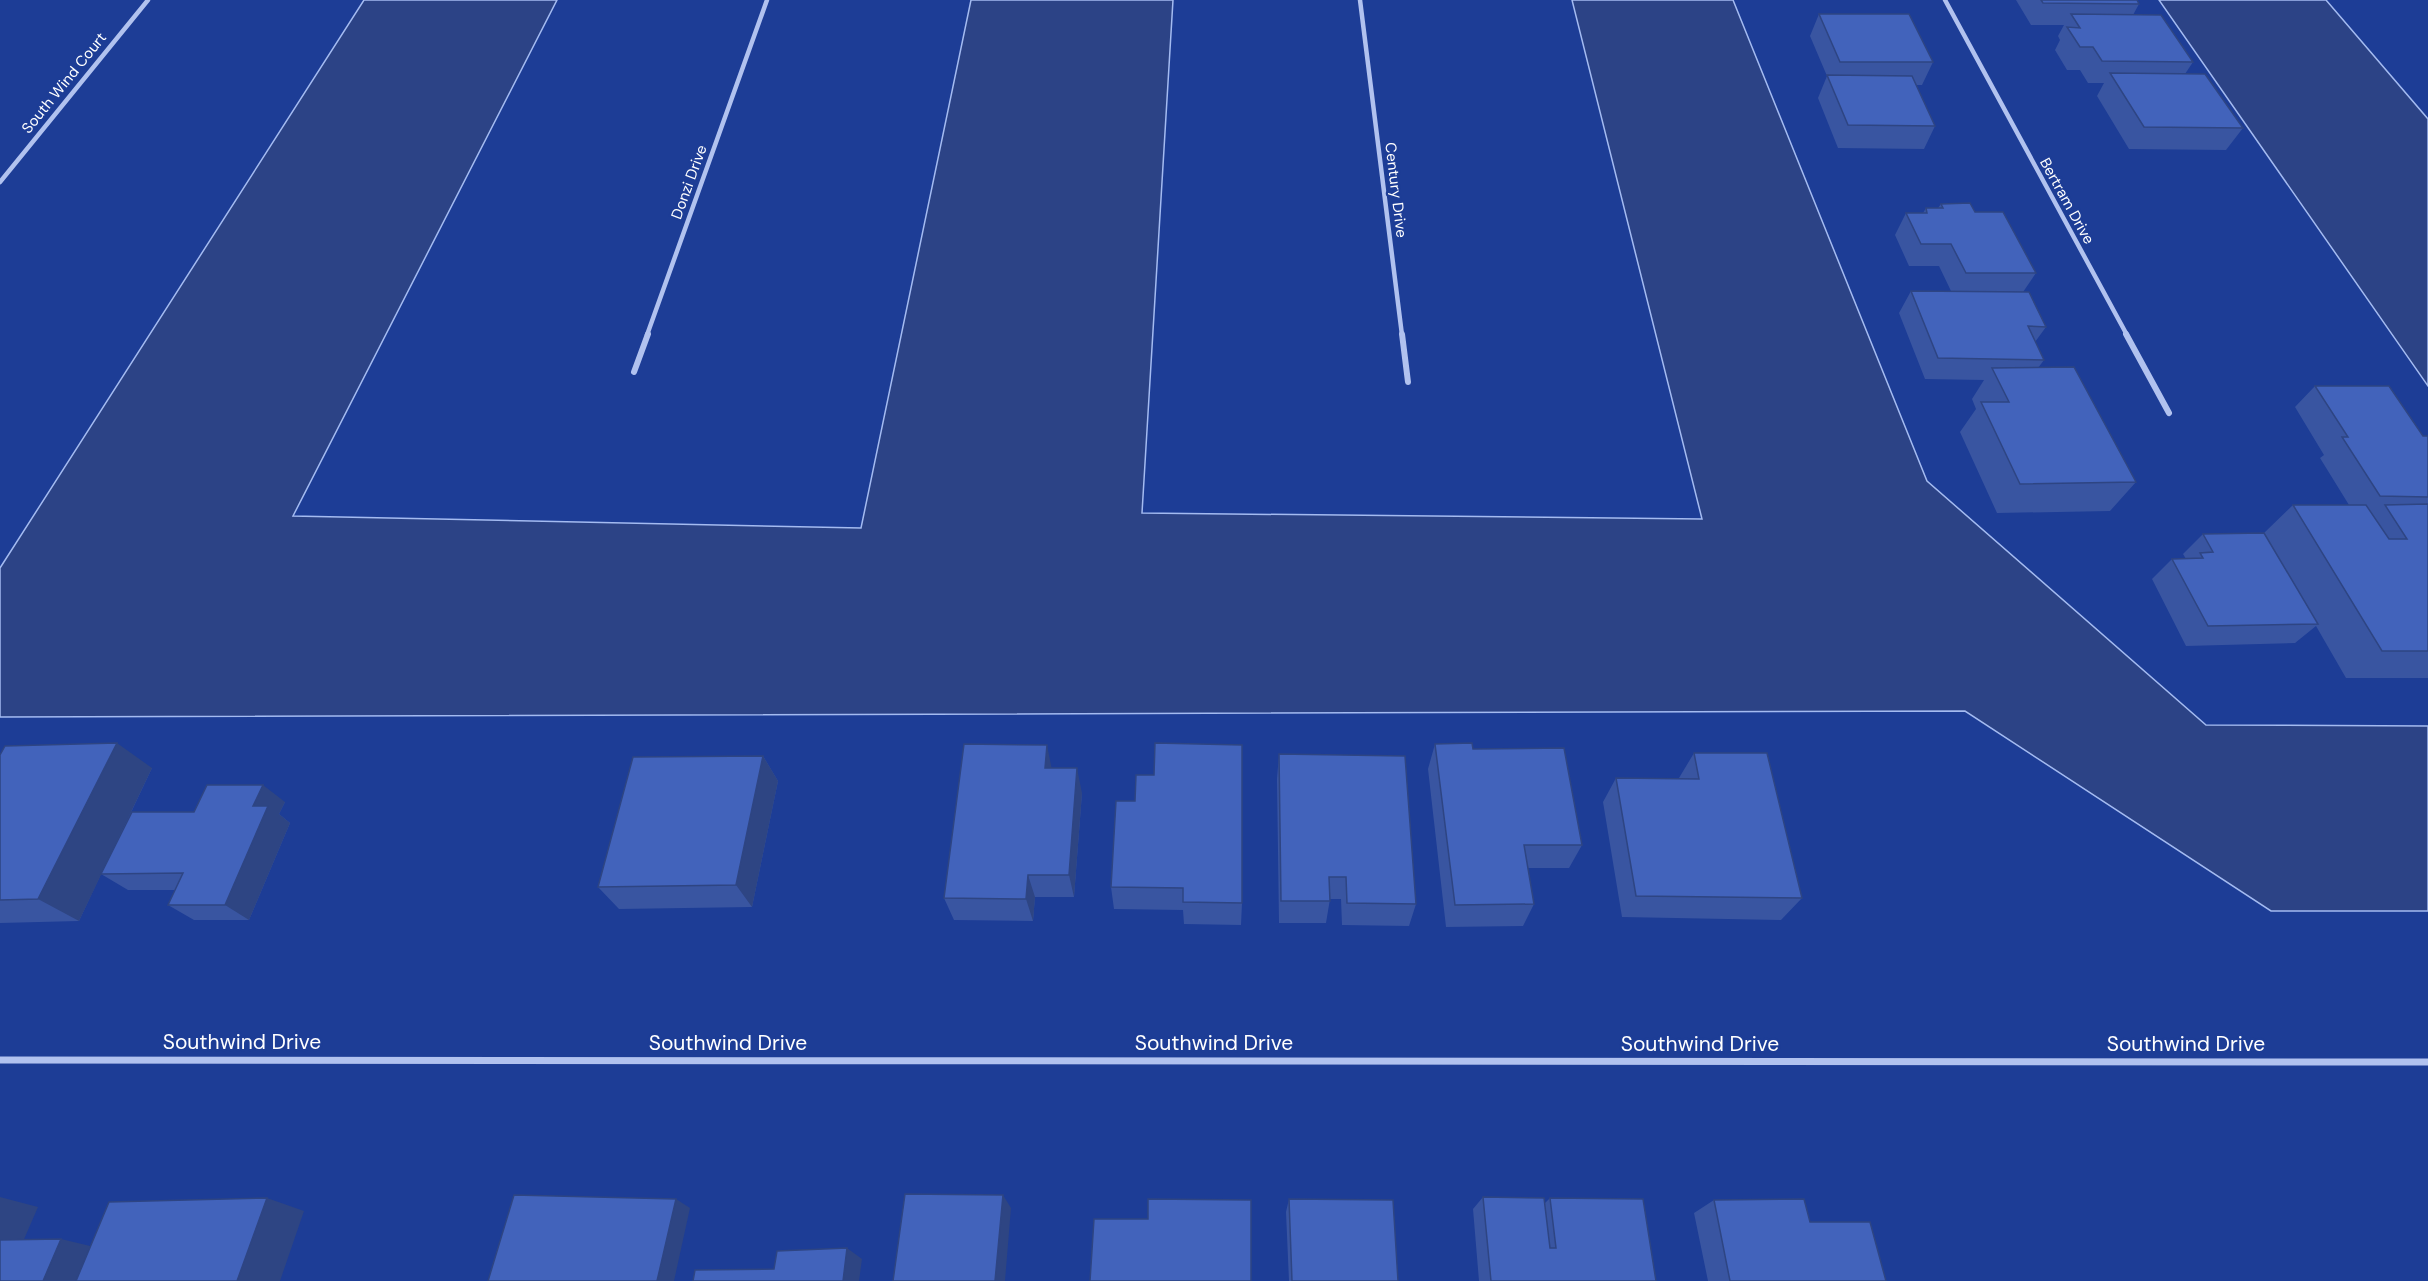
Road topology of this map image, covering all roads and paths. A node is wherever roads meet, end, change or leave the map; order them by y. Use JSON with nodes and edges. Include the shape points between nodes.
{"nodes":[{"id":1,"x":148,"y":0,"type":"edge"},
{"id":2,"x":766,"y":0,"type":"edge"},
{"id":3,"x":1360,"y":0,"type":"edge"},
{"id":4,"x":1945,"y":0,"type":"edge"},
{"id":5,"x":0,"y":182,"type":"edge"},
{"id":6,"x":634,"y":372,"type":"dead end"},
{"id":7,"x":1408,"y":382,"type":"dead end"},
{"id":8,"x":2169,"y":413,"type":"dead end"},
{"id":9,"x":0,"y":1060,"type":"edge"},
{"id":10,"x":2428,"y":1062,"type":"edge"}],
"edges":[{"from":1,"to":5,"type":"street","name":"South Wind Court"},
{"from":2,"to":6,"type":"street","name":"Donzi Drive"},
{"from":3,"to":7,"type":"street","name":"Century Drive"},
{"from":4,"to":8,"type":"street","name":"Bertram Drive"},
{"from":9,"to":10,"type":"street","name":"Southwind Drive"}]}
